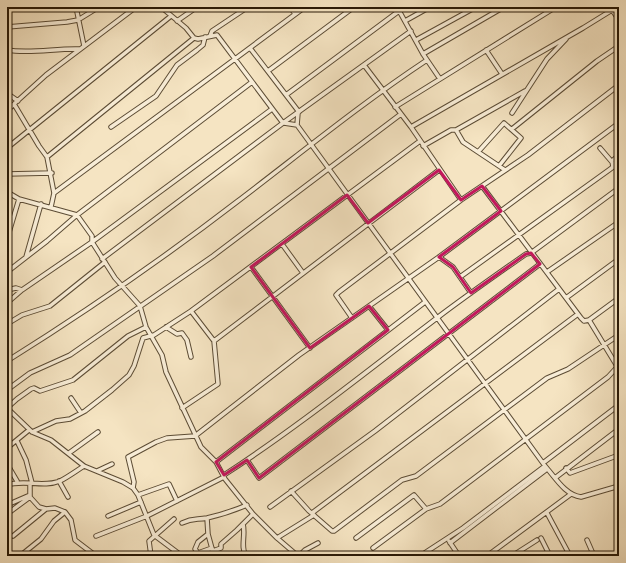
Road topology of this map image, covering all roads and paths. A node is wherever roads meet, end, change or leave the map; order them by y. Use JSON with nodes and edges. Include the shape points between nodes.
{"nodes":[{"id":1,"x":76,"y":7,"type":"edge"},
{"id":2,"x":99,"y":7,"type":"edge"},
{"id":3,"x":136,"y":7,"type":"edge"},
{"id":4,"x":161,"y":7,"type":"edge"},
{"id":5,"x":197,"y":7,"type":"edge"},
{"id":6,"x":248,"y":7,"type":"edge"},
{"id":7,"x":290,"y":7,"type":"edge"},
{"id":8,"x":305,"y":7,"type":"edge"},
{"id":9,"x":354,"y":7,"type":"edge"},
{"id":10,"x":430,"y":7,"type":"edge"},
{"id":11,"x":476,"y":7,"type":"edge"},
{"id":12,"x":494,"y":7,"type":"edge"},
{"id":13,"x":504,"y":7,"type":"edge"},
{"id":14,"x":556,"y":7,"type":"edge"},
{"id":15,"x":617,"y":7,"type":"edge"},
{"id":16,"x":611,"y":8,"type":"edge"},
{"id":17,"x":398,"y":9,"type":"edge"},
{"id":18,"x":496,"y":12,"type":"junction"},
{"id":19,"x":295,"y":14,"type":"junction"},
{"id":20,"x":171,"y":16,"type":"junction"},
{"id":21,"x":78,"y":20,"type":"junction"},
{"id":22,"x":619,"y":20,"type":"edge"},
{"id":23,"x":177,"y":21,"type":"junction"},
{"id":24,"x":406,"y":21,"type":"junction"},
{"id":25,"x":7,"y":27,"type":"edge"},
{"id":26,"x":411,"y":31,"type":"junction"},
{"id":27,"x":210,"y":36,"type":"junction"},
{"id":28,"x":570,"y":36,"type":"junction"},
{"id":29,"x":194,"y":38,"type":"junction"},
{"id":30,"x":205,"y":38,"type":"junction"},
{"id":31,"x":416,"y":40,"type":"junction"},
{"id":32,"x":84,"y":46,"type":"junction"},
{"id":33,"x":619,"y":46,"type":"edge"},
{"id":34,"x":250,"y":48,"type":"junction"},
{"id":35,"x":80,"y":49,"type":"junction"},
{"id":36,"x":7,"y":50,"type":"edge"},
{"id":37,"x":486,"y":50,"type":"junction"},
{"id":38,"x":423,"y":54,"type":"junction"},
{"id":39,"x":235,"y":59,"type":"junction"},
{"id":40,"x":428,"y":60,"type":"junction"},
{"id":41,"x":364,"y":65,"type":"junction"},
{"id":42,"x":268,"y":71,"type":"junction"},
{"id":43,"x":502,"y":74,"type":"junction"},
{"id":44,"x":440,"y":79,"type":"junction"},
{"id":45,"x":252,"y":82,"type":"junction"},
{"id":46,"x":619,"y":85,"type":"edge"},
{"id":47,"x":382,"y":90,"type":"junction"},
{"id":48,"x":525,"y":91,"type":"junction"},
{"id":49,"x":7,"y":93,"type":"edge"},
{"id":50,"x":286,"y":95,"type":"junction"},
{"id":51,"x":16,"y":103,"type":"junction"},
{"id":52,"x":395,"y":107,"type":"junction"},
{"id":53,"x":272,"y":109,"type":"junction"},
{"id":54,"x":7,"y":111,"type":"edge"},
{"id":55,"x":298,"y":112,"type":"junction"},
{"id":56,"x":512,"y":113,"type":"dead end"},
{"id":57,"x":401,"y":114,"type":"junction"},
{"id":58,"x":283,"y":123,"type":"junction"},
{"id":59,"x":619,"y":123,"type":"edge"},
{"id":60,"x":296,"y":125,"type":"junction"},
{"id":61,"x":411,"y":126,"type":"junction"},
{"id":62,"x":111,"y":127,"type":"dead end"},
{"id":63,"x":512,"y":129,"type":"junction"},
{"id":64,"x":29,"y":130,"type":"junction"},
{"id":65,"x":456,"y":130,"type":"junction"},
{"id":66,"x":420,"y":141,"type":"junction"},
{"id":67,"x":310,"y":144,"type":"junction"},
{"id":68,"x":424,"y":146,"type":"junction"},
{"id":69,"x":7,"y":148,"type":"edge"},
{"id":70,"x":600,"y":148,"type":"dead end"},
{"id":71,"x":478,"y":152,"type":"junction"},
{"id":72,"x":619,"y":155,"type":"edge"},
{"id":73,"x":47,"y":157,"type":"junction"},
{"id":74,"x":612,"y":162,"type":"junction"},
{"id":75,"x":499,"y":166,"type":"junction"},
{"id":76,"x":328,"y":169,"type":"junction"},
{"id":77,"x":439,"y":170,"type":"junction"},
{"id":78,"x":505,"y":170,"type":"junction"},
{"id":79,"x":52,"y":173,"type":"junction"},
{"id":80,"x":7,"y":174,"type":"edge"},
{"id":81,"x":482,"y":186,"type":"junction"},
{"id":82,"x":619,"y":188,"type":"edge"},
{"id":83,"x":7,"y":192,"type":"edge"},
{"id":84,"x":54,"y":192,"type":"junction"},
{"id":85,"x":347,"y":195,"type":"junction"},
{"id":86,"x":20,"y":199,"type":"junction"},
{"id":87,"x":461,"y":200,"type":"junction"},
{"id":88,"x":41,"y":204,"type":"junction"},
{"id":89,"x":51,"y":207,"type":"junction"},
{"id":90,"x":501,"y":211,"type":"junction"},
{"id":91,"x":77,"y":215,"type":"junction"},
{"id":92,"x":619,"y":222,"type":"edge"},
{"id":93,"x":368,"y":223,"type":"junction"},
{"id":94,"x":519,"y":235,"type":"junction"},
{"id":95,"x":7,"y":239,"type":"edge"},
{"id":96,"x":92,"y":242,"type":"junction"},
{"id":97,"x":282,"y":244,"type":"junction"},
{"id":98,"x":390,"y":253,"type":"junction"},
{"id":99,"x":531,"y":253,"type":"junction"},
{"id":100,"x":439,"y":257,"type":"junction"},
{"id":101,"x":26,"y":258,"type":"junction"},
{"id":102,"x":619,"y":259,"type":"edge"},
{"id":103,"x":104,"y":260,"type":"junction"},
{"id":104,"x":540,"y":264,"type":"junction"},
{"id":105,"x":251,"y":268,"type":"junction"},
{"id":106,"x":7,"y":272,"type":"edge"},
{"id":107,"x":547,"y":272,"type":"junction"},
{"id":108,"x":303,"y":274,"type":"junction"},
{"id":109,"x":460,"y":277,"type":"junction"},
{"id":110,"x":408,"y":279,"type":"junction"},
{"id":111,"x":121,"y":286,"type":"junction"},
{"id":112,"x":7,"y":289,"type":"edge"},
{"id":113,"x":559,"y":289,"type":"junction"},
{"id":114,"x":22,"y":290,"type":"junction"},
{"id":115,"x":471,"y":293,"type":"junction"},
{"id":116,"x":273,"y":296,"type":"junction"},
{"id":117,"x":566,"y":298,"type":"junction"},
{"id":118,"x":619,"y":298,"type":"edge"},
{"id":119,"x":425,"y":302,"type":"junction"},
{"id":120,"x":7,"y":303,"type":"edge"},
{"id":121,"x":140,"y":306,"type":"junction"},
{"id":122,"x":369,"y":306,"type":"junction"},
{"id":123,"x":191,"y":311,"type":"junction"},
{"id":124,"x":578,"y":314,"type":"junction"},
{"id":125,"x":352,"y":318,"type":"junction"},
{"id":126,"x":437,"y":318,"type":"junction"},
{"id":127,"x":589,"y":320,"type":"junction"},
{"id":128,"x":7,"y":324,"type":"edge"},
{"id":129,"x":146,"y":327,"type":"junction"},
{"id":130,"x":166,"y":327,"type":"junction"},
{"id":131,"x":388,"y":330,"type":"junction"},
{"id":132,"x":450,"y":335,"type":"junction"},
{"id":133,"x":619,"y":335,"type":"edge"},
{"id":134,"x":150,"y":336,"type":"junction"},
{"id":135,"x":214,"y":341,"type":"junction"},
{"id":136,"x":604,"y":345,"type":"junction"},
{"id":137,"x":310,"y":348,"type":"junction"},
{"id":138,"x":191,"y":357,"type":"dead end"},
{"id":139,"x":468,"y":360,"type":"junction"},
{"id":140,"x":7,"y":361,"type":"edge"},
{"id":141,"x":618,"y":366,"type":"edge"},
{"id":142,"x":486,"y":384,"type":"junction"},
{"id":143,"x":7,"y":390,"type":"edge"},
{"id":144,"x":71,"y":398,"type":"dead end"},
{"id":145,"x":619,"y":405,"type":"edge"},
{"id":146,"x":182,"y":408,"type":"junction"},
{"id":147,"x":505,"y":410,"type":"junction"},
{"id":148,"x":81,"y":413,"type":"junction"},
{"id":149,"x":619,"y":429,"type":"edge"},
{"id":150,"x":31,"y":431,"type":"junction"},
{"id":151,"x":98,"y":432,"type":"dead end"},
{"id":152,"x":195,"y":436,"type":"junction"},
{"id":153,"x":525,"y":438,"type":"junction"},
{"id":154,"x":17,"y":441,"type":"junction"},
{"id":155,"x":7,"y":448,"type":"edge"},
{"id":156,"x":69,"y":453,"type":"junction"},
{"id":157,"x":619,"y":455,"type":"edge"},
{"id":158,"x":247,"y":460,"type":"junction"},
{"id":159,"x":216,"y":462,"type":"junction"},
{"id":160,"x":7,"y":464,"type":"edge"},
{"id":161,"x":112,"y":464,"type":"dead end"},
{"id":162,"x":84,"y":466,"type":"junction"},
{"id":163,"x":545,"y":466,"type":"junction"},
{"id":164,"x":566,"y":468,"type":"junction"},
{"id":165,"x":97,"y":471,"type":"junction"},
{"id":166,"x":224,"y":476,"type":"junction"},
{"id":167,"x":555,"y":478,"type":"junction"},
{"id":168,"x":17,"y":481,"type":"junction"},
{"id":169,"x":59,"y":482,"type":"junction"},
{"id":170,"x":31,"y":483,"type":"junction"},
{"id":171,"x":7,"y":485,"type":"edge"},
{"id":172,"x":619,"y":486,"type":"edge"},
{"id":173,"x":133,"y":488,"type":"junction"},
{"id":174,"x":291,"y":491,"type":"junction"},
{"id":175,"x":572,"y":494,"type":"junction"},
{"id":176,"x":138,"y":495,"type":"junction"},
{"id":177,"x":30,"y":496,"type":"junction"},
{"id":178,"x":68,"y":497,"type":"dead end"},
{"id":179,"x":177,"y":501,"type":"junction"},
{"id":180,"x":141,"y":502,"type":"junction"},
{"id":181,"x":7,"y":504,"type":"edge"},
{"id":182,"x":247,"y":505,"type":"junction"},
{"id":183,"x":496,"y":506,"type":"junction"},
{"id":184,"x":270,"y":507,"type":"dead end"},
{"id":185,"x":426,"y":509,"type":"junction"},
{"id":186,"x":46,"y":510,"type":"junction"},
{"id":187,"x":65,"y":512,"type":"junction"},
{"id":188,"x":547,"y":513,"type":"junction"},
{"id":189,"x":7,"y":514,"type":"edge"},
{"id":190,"x":253,"y":514,"type":"junction"},
{"id":191,"x":313,"y":514,"type":"junction"},
{"id":192,"x":108,"y":516,"type":"dead end"},
{"id":193,"x":147,"y":516,"type":"junction"},
{"id":194,"x":207,"y":518,"type":"junction"},
{"id":195,"x":174,"y":519,"type":"dead end"},
{"id":196,"x":182,"y":524,"type":"dead end"},
{"id":197,"x":243,"y":524,"type":"junction"},
{"id":198,"x":208,"y":534,"type":"junction"},
{"id":199,"x":13,"y":536,"type":"dead end"},
{"id":200,"x":96,"y":536,"type":"dead end"},
{"id":201,"x":154,"y":536,"type":"junction"},
{"id":202,"x":277,"y":538,"type":"junction"},
{"id":203,"x":356,"y":538,"type":"dead end"},
{"id":204,"x":447,"y":538,"type":"junction"},
{"id":205,"x":541,"y":538,"type":"dead end"},
{"id":206,"x":537,"y":540,"type":"dead end"},
{"id":207,"x":587,"y":540,"type":"dead end"},
{"id":208,"x":318,"y":543,"type":"dead end"},
{"id":209,"x":450,"y":543,"type":"junction"},
{"id":210,"x":373,"y":548,"type":"dead end"},
{"id":211,"x":213,"y":550,"type":"junction"},
{"id":212,"x":198,"y":553,"type":"junction"},
{"id":213,"x":294,"y":553,"type":"junction"},
{"id":214,"x":20,"y":556,"type":"edge"},
{"id":215,"x":96,"y":556,"type":"edge"},
{"id":216,"x":152,"y":556,"type":"edge"},
{"id":217,"x":182,"y":556,"type":"edge"},
{"id":218,"x":192,"y":556,"type":"edge"},
{"id":219,"x":214,"y":556,"type":"edge"},
{"id":220,"x":246,"y":556,"type":"edge"},
{"id":221,"x":287,"y":556,"type":"edge"},
{"id":222,"x":299,"y":556,"type":"edge"},
{"id":223,"x":420,"y":556,"type":"edge"},
{"id":224,"x":459,"y":556,"type":"edge"},
{"id":225,"x":487,"y":556,"type":"edge"},
{"id":226,"x":512,"y":556,"type":"edge"},
{"id":227,"x":550,"y":556,"type":"edge"},
{"id":228,"x":568,"y":556,"type":"edge"},
{"id":229,"x":594,"y":556,"type":"edge"}],
"edges":[{"from":1,"to":21,"type":"street"},
{"from":2,"to":21,"type":"street"},
{"from":3,"to":32,"type":"street"},
{"from":4,"to":20,"type":"street"},
{"from":5,"to":23,"type":"street"},
{"from":6,"to":27,"type":"street","via":[[212,31]]},
{"from":7,"to":19,"type":"street"},
{"from":8,"to":19,"type":"street"},
{"from":9,"to":42,"type":"street"},
{"from":10,"to":24,"type":"street"},
{"from":11,"to":31,"type":"street"},
{"from":12,"to":18,"type":"street"},
{"from":13,"to":18,"type":"street"},
{"from":14,"to":37,"type":"street"},
{"from":15,"to":16,"type":"street"},
{"from":16,"to":22,"type":"street"},
{"from":16,"to":28,"type":"street"},
{"from":17,"to":24,"type":"street"},
{"from":17,"to":50,"type":"street"},
{"from":18,"to":38,"type":"street"},
{"from":19,"to":34,"type":"street"},
{"from":20,"to":23,"type":"street"},
{"from":20,"to":64,"type":"street"},
{"from":21,"to":25,"type":"street"},
{"from":21,"to":32,"type":"street"},
{"from":23,"to":29,"type":"street"},
{"from":24,"to":26,"type":"street"},
{"from":26,"to":31,"type":"street"},
{"from":26,"to":41,"type":"street"},
{"from":27,"to":30,"type":"street"},
{"from":27,"to":39,"type":"street","via":[[217,35]]},
{"from":28,"to":43,"type":"street"},
{"from":28,"to":48,"type":"street","via":[[547,59]]},
{"from":29,"to":30,"type":"street"},
{"from":29,"to":73,"type":"street"},
{"from":30,"to":62,"type":"street","via":[[197,50],[176,65],[156,96]]},
{"from":31,"to":38,"type":"street"},
{"from":32,"to":35,"type":"street"},
{"from":33,"to":63,"type":"street"},
{"from":34,"to":39,"type":"street"},
{"from":34,"to":42,"type":"street"},
{"from":35,"to":36,"type":"street","via":[[17,52]]},
{"from":35,"to":51,"type":"street","via":[[46,75]]},
{"from":37,"to":43,"type":"street"},
{"from":37,"to":44,"type":"street"},
{"from":38,"to":40,"type":"street"},
{"from":39,"to":45,"type":"street"},
{"from":39,"to":84,"type":"street"},
{"from":40,"to":44,"type":"street"},
{"from":40,"to":47,"type":"street"},
{"from":41,"to":47,"type":"street"},
{"from":41,"to":55,"type":"street"},
{"from":42,"to":50,"type":"street"},
{"from":43,"to":61,"type":"street"},
{"from":44,"to":52,"type":"street"},
{"from":45,"to":53,"type":"street"},
{"from":45,"to":91,"type":"street"},
{"from":46,"to":78,"type":"street"},
{"from":47,"to":52,"type":"street"},
{"from":47,"to":67,"type":"street"},
{"from":48,"to":56,"type":"street"},
{"from":48,"to":65,"type":"street"},
{"from":49,"to":51,"type":"street"},
{"from":50,"to":55,"type":"street"},
{"from":51,"to":54,"type":"street"},
{"from":51,"to":64,"type":"street"},
{"from":52,"to":57,"type":"street"},
{"from":53,"to":58,"type":"street"},
{"from":53,"to":96,"type":"street"},
{"from":55,"to":58,"type":"street"},
{"from":55,"to":60,"type":"street"},
{"from":57,"to":61,"type":"street"},
{"from":57,"to":76,"type":"street"},
{"from":58,"to":60,"type":"street"},
{"from":58,"to":103,"type":"street"},
{"from":59,"to":90,"type":"street"},
{"from":60,"to":67,"type":"street"},
{"from":61,"to":66,"type":"street"},
{"from":63,"to":71,"type":"street","via":[[504,123]]},
{"from":63,"to":75,"type":"street","via":[[521,138]]},
{"from":64,"to":69,"type":"street"},
{"from":64,"to":73,"type":"street"},
{"from":65,"to":68,"type":"street","via":[[451,130]]},
{"from":65,"to":71,"type":"street","via":[[463,142]]},
{"from":66,"to":68,"type":"street"},
{"from":66,"to":85,"type":"street"},
{"from":67,"to":76,"type":"street"},
{"from":67,"to":111,"type":"street","via":[[238,201]]},
{"from":68,"to":77,"type":"street"},
{"from":70,"to":74,"type":"street"},
{"from":71,"to":75,"type":"street"},
{"from":72,"to":74,"type":"street"},
{"from":73,"to":79,"type":"street"},
{"from":74,"to":94,"type":"street","via":[[613,166],[609,170]]},
{"from":75,"to":78,"type":"street"},
{"from":76,"to":85,"type":"street"},
{"from":76,"to":121,"type":"street"},
{"from":77,"to":87,"type":"street"},
{"from":77,"to":93,"type":"street"},
{"from":78,"to":81,"type":"street"},
{"from":79,"to":80,"type":"street"},
{"from":79,"to":84,"type":"street"},
{"from":81,"to":87,"type":"street"},
{"from":81,"to":90,"type":"street"},
{"from":82,"to":99,"type":"street"},
{"from":83,"to":86,"type":"street"},
{"from":84,"to":89,"type":"street"},
{"from":85,"to":93,"type":"street"},
{"from":85,"to":97,"type":"street"},
{"from":86,"to":88,"type":"street"},
{"from":86,"to":95,"type":"street"},
{"from":87,"to":98,"type":"street"},
{"from":88,"to":89,"type":"street"},
{"from":88,"to":101,"type":"street"},
{"from":89,"to":91,"type":"street"},
{"from":90,"to":94,"type":"street"},
{"from":90,"to":100,"type":"street"},
{"from":91,"to":96,"type":"street","via":[[92,236]]},
{"from":91,"to":101,"type":"street"},
{"from":92,"to":107,"type":"street"},
{"from":93,"to":98,"type":"street"},
{"from":93,"to":108,"type":"street"},
{"from":94,"to":99,"type":"street"},
{"from":94,"to":109,"type":"street"},
{"from":96,"to":103,"type":"street"},
{"from":96,"to":114,"type":"street"},
{"from":97,"to":105,"type":"street"},
{"from":97,"to":108,"type":"street"},
{"from":98,"to":110,"type":"street"},
{"from":98,"to":125,"type":"street","via":[[336,295]]},
{"from":99,"to":104,"type":"street"},
{"from":99,"to":115,"type":"street"},
{"from":100,"to":109,"type":"street"},
{"from":100,"to":110,"type":"street"},
{"from":101,"to":106,"type":"street"},
{"from":102,"to":117,"type":"street"},
{"from":103,"to":111,"type":"street"},
{"from":103,"to":128,"type":"street","via":[[50,306],[22,315]]},
{"from":104,"to":107,"type":"street"},
{"from":104,"to":132,"type":"street"},
{"from":105,"to":116,"type":"street"},
{"from":105,"to":123,"type":"street"},
{"from":107,"to":113,"type":"street"},
{"from":108,"to":116,"type":"street"},
{"from":109,"to":115,"type":"street"},
{"from":110,"to":119,"type":"street"},
{"from":110,"to":122,"type":"street"},
{"from":111,"to":121,"type":"street"},
{"from":111,"to":140,"type":"street"},
{"from":112,"to":114,"type":"street"},
{"from":113,"to":117,"type":"street"},
{"from":113,"to":139,"type":"street"},
{"from":114,"to":120,"type":"street"},
{"from":115,"to":126,"type":"street"},
{"from":116,"to":135,"type":"street"},
{"from":116,"to":137,"type":"street"},
{"from":117,"to":124,"type":"street"},
{"from":118,"to":127,"type":"street"},
{"from":119,"to":126,"type":"street"},
{"from":119,"to":131,"type":"street"},
{"from":121,"to":129,"type":"street"},
{"from":121,"to":143,"type":"street","via":[[70,355],[30,373]]},
{"from":122,"to":125,"type":"street"},
{"from":122,"to":131,"type":"street"},
{"from":123,"to":130,"type":"street"},
{"from":123,"to":135,"type":"street"},
{"from":124,"to":127,"type":"street","via":[[584,321]]},
{"from":124,"to":142,"type":"street"},
{"from":125,"to":137,"type":"street"},
{"from":126,"to":132,"type":"street"},
{"from":126,"to":158,"type":"street"},
{"from":127,"to":136,"type":"street"},
{"from":129,"to":134,"type":"street"},
{"from":129,"to":150,"type":"street","via":[[128,336],[73,380],[40,391],[34,388],[16,399],[7,408]]},
{"from":130,"to":134,"type":"street"},
{"from":130,"to":138,"type":"street","via":[[177,334],[182,333],[187,340]]},
{"from":131,"to":159,"type":"street"},
{"from":132,"to":139,"type":"street"},
{"from":132,"to":158,"type":"street","via":[[260,478]]},
{"from":133,"to":136,"type":"street"},
{"from":134,"to":146,"type":"street","via":[[162,355],[166,372]]},
{"from":134,"to":148,"type":"street","via":[[143,338],[134,366],[128,374],[112,390]]},
{"from":135,"to":146,"type":"street","via":[[218,384]]},
{"from":136,"to":141,"type":"street"},
{"from":136,"to":147,"type":"street","via":[[568,369],[547,378]]},
{"from":137,"to":152,"type":"street"},
{"from":139,"to":142,"type":"street"},
{"from":139,"to":174,"type":"street"},
{"from":141,"to":153,"type":"street","via":[[608,377]]},
{"from":142,"to":147,"type":"street"},
{"from":142,"to":191,"type":"street"},
{"from":144,"to":148,"type":"street"},
{"from":145,"to":163,"type":"street"},
{"from":146,"to":152,"type":"street"},
{"from":147,"to":153,"type":"street"},
{"from":147,"to":191,"type":"street","via":[[416,476],[402,480],[334,531],[332,532]]},
{"from":148,"to":150,"type":"street"},
{"from":149,"to":164,"type":"street"},
{"from":150,"to":154,"type":"street"},
{"from":150,"to":156,"type":"street","via":[[51,440]]},
{"from":151,"to":156,"type":"street"},
{"from":152,"to":159,"type":"street","via":[[201,447]]},
{"from":152,"to":173,"type":"street","via":[[167,438],[128,457]]},
{"from":153,"to":163,"type":"street"},
{"from":153,"to":185,"type":"street","via":[[440,504]]},
{"from":154,"to":155,"type":"street"},
{"from":154,"to":170,"type":"street","via":[[26,460]]},
{"from":156,"to":162,"type":"street"},
{"from":157,"to":164,"type":"street","via":[[570,472]]},
{"from":158,"to":166,"type":"street"},
{"from":159,"to":166,"type":"street"},
{"from":160,"to":168,"type":"street"},
{"from":161,"to":165,"type":"street"},
{"from":162,"to":165,"type":"street"},
{"from":162,"to":169,"type":"street"},
{"from":163,"to":167,"type":"street"},
{"from":163,"to":183,"type":"street"},
{"from":164,"to":167,"type":"street"},
{"from":165,"to":173,"type":"street"},
{"from":166,"to":179,"type":"street"},
{"from":166,"to":182,"type":"street"},
{"from":167,"to":175,"type":"street"},
{"from":168,"to":170,"type":"street"},
{"from":168,"to":171,"type":"street"},
{"from":169,"to":170,"type":"street"},
{"from":169,"to":178,"type":"street"},
{"from":170,"to":177,"type":"street"},
{"from":172,"to":175,"type":"street","via":[[581,497]]},
{"from":173,"to":176,"type":"street"},
{"from":174,"to":184,"type":"street"},
{"from":174,"to":191,"type":"street"},
{"from":175,"to":188,"type":"street"},
{"from":176,"to":179,"type":"street","via":[[169,484]]},
{"from":176,"to":180,"type":"street"},
{"from":177,"to":181,"type":"street"},
{"from":177,"to":186,"type":"street","via":[[39,507]]},
{"from":177,"to":189,"type":"street"},
{"from":179,"to":193,"type":"street"},
{"from":180,"to":192,"type":"street"},
{"from":180,"to":193,"type":"street"},
{"from":182,"to":190,"type":"street"},
{"from":182,"to":194,"type":"street"},
{"from":183,"to":204,"type":"street"},
{"from":183,"to":209,"type":"street"},
{"from":185,"to":203,"type":"street","via":[[415,495],[412,495]]},
{"from":185,"to":210,"type":"street"},
{"from":186,"to":187,"type":"street","via":[[55,508]]},
{"from":186,"to":199,"type":"street"},
{"from":187,"to":214,"type":"street","via":[[54,521],[38,542]]},
{"from":187,"to":215,"type":"street","via":[[71,520],[75,540]]},
{"from":188,"to":225,"type":"street"},
{"from":188,"to":228,"type":"street","via":[[566,546]]},
{"from":190,"to":197,"type":"street"},
{"from":190,"to":202,"type":"street"},
{"from":191,"to":202,"type":"street"},
{"from":193,"to":200,"type":"street"},
{"from":193,"to":201,"type":"street"},
{"from":194,"to":196,"type":"street","via":[[192,518]]},
{"from":194,"to":198,"type":"street"},
{"from":195,"to":201,"type":"street"},
{"from":197,"to":211,"type":"street","via":[[220,544],[221,548]]},
{"from":197,"to":220,"type":"street","via":[[243,552]]},
{"from":198,"to":211,"type":"street"},
{"from":198,"to":212,"type":"street","via":[[198,542],[195,549]]},
{"from":201,"to":216,"type":"street","via":[[149,541]]},
{"from":201,"to":217,"type":"street"},
{"from":202,"to":213,"type":"street"},
{"from":204,"to":209,"type":"street"},
{"from":204,"to":223,"type":"street"},
{"from":205,"to":227,"type":"street"},
{"from":206,"to":226,"type":"street"},
{"from":207,"to":229,"type":"street"},
{"from":208,"to":222,"type":"street"},
{"from":209,"to":224,"type":"street"},
{"from":211,"to":212,"type":"street"},
{"from":211,"to":219,"type":"street"},
{"from":212,"to":218,"type":"street"},
{"from":213,"to":221,"type":"street"},
{"from":213,"to":222,"type":"street"}]}
